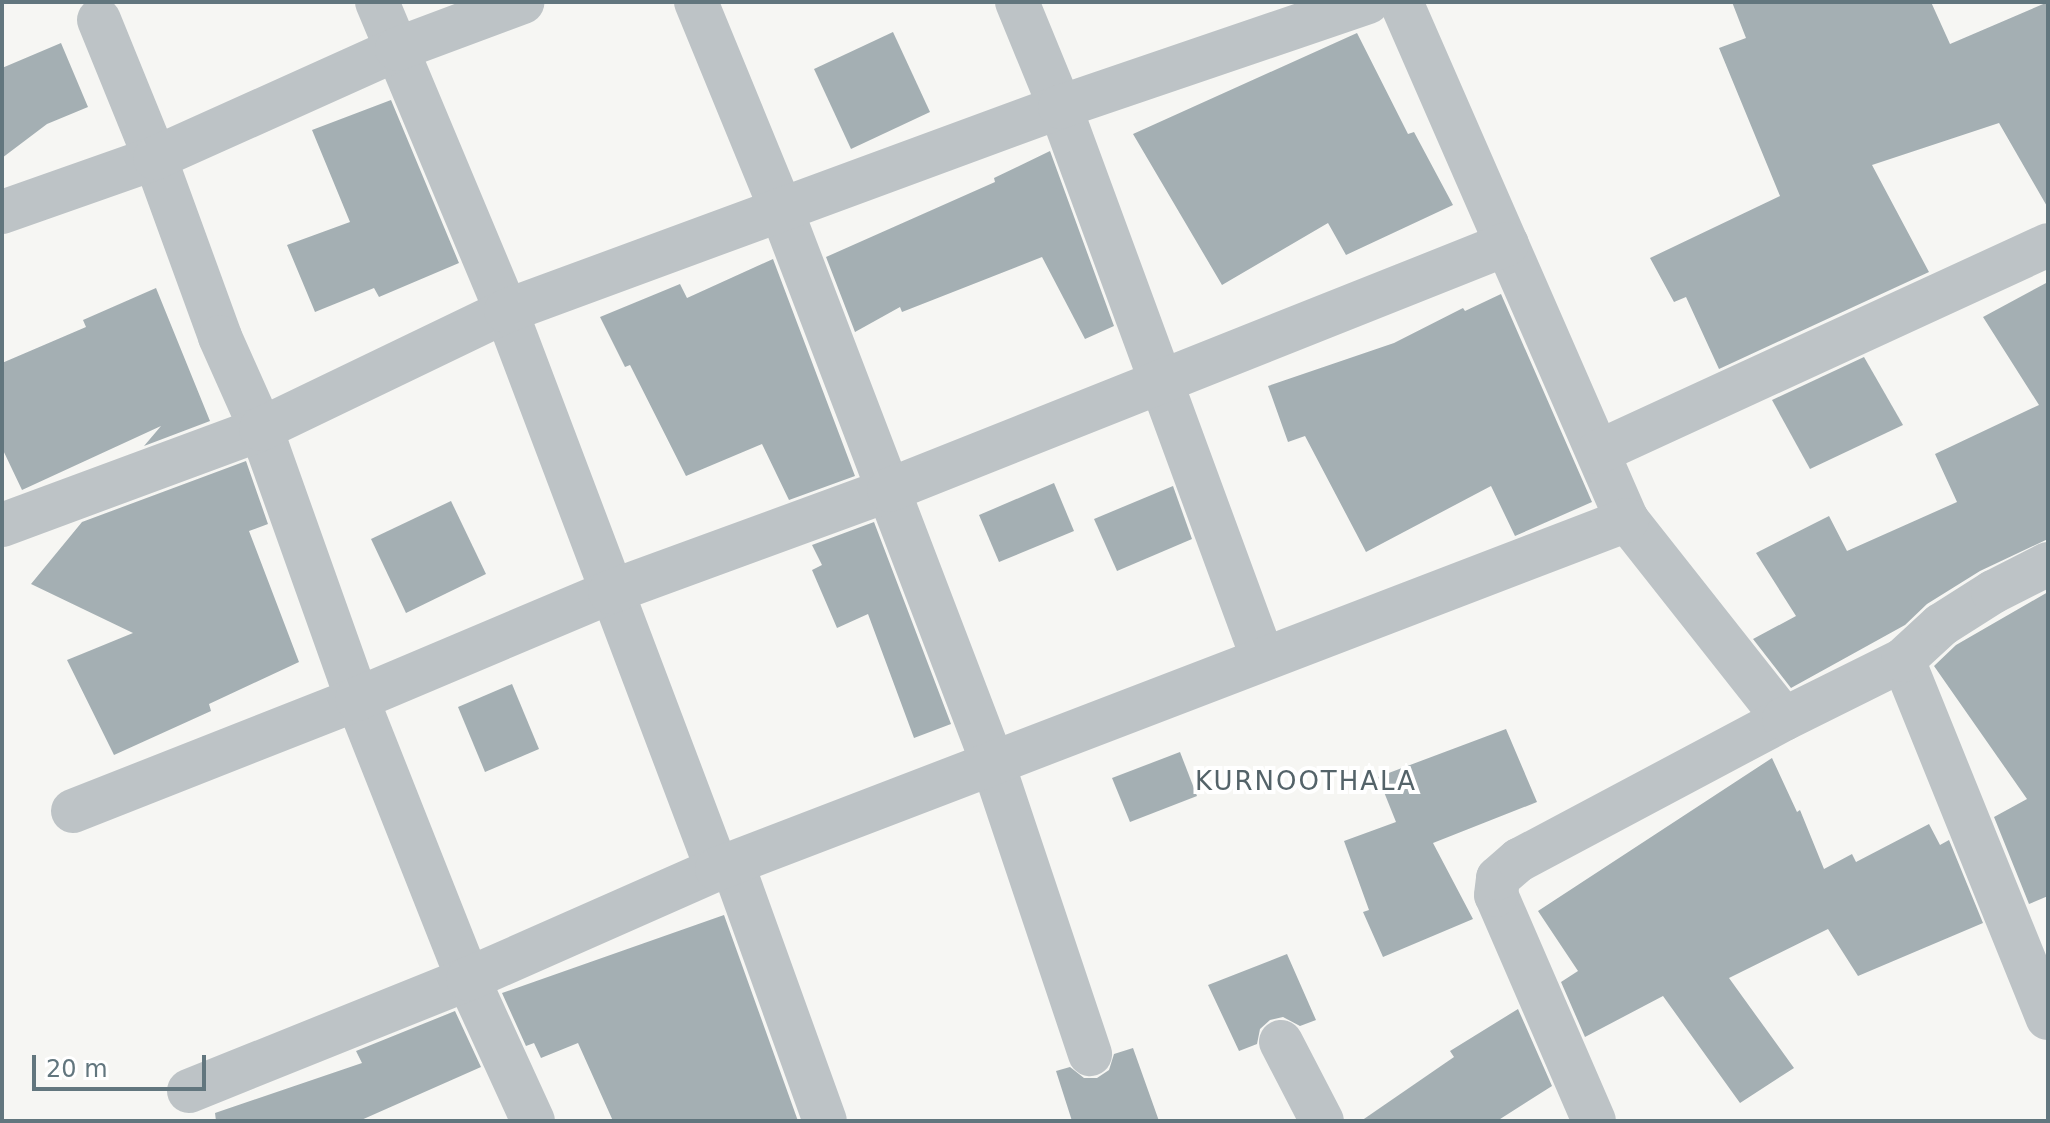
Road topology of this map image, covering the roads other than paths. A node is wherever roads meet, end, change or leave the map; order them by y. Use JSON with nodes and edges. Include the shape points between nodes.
{"nodes":[{"id":1,"x":377,"y":2,"type":"edge"},
{"id":2,"x":523,"y":2,"type":"edge"},
{"id":3,"x":696,"y":2,"type":"edge"},
{"id":4,"x":1017,"y":2,"type":"edge"},
{"id":5,"x":1368,"y":2,"type":"edge"},
{"id":6,"x":1401,"y":2,"type":"edge"},
{"id":7,"x":99,"y":20,"type":"dead end"},
{"id":8,"x":397,"y":49,"type":"junction"},
{"id":9,"x":1060,"y":107,"type":"junction"},
{"id":10,"x":155,"y":158,"type":"junction"},
{"id":11,"x":2,"y":212,"type":"edge"},
{"id":12,"x":782,"y":212,"type":"junction"},
{"id":13,"x":1507,"y":244,"type":"junction"},
{"id":14,"x":2048,"y":245,"type":"edge"},
{"id":15,"x":506,"y":311,"type":"junction"},
{"id":16,"x":1161,"y":381,"type":"junction"},
{"id":17,"x":261,"y":429,"type":"junction"},
{"id":18,"x":1598,"y":452,"type":"junction"},
{"id":19,"x":889,"y":490,"type":"junction"},
{"id":20,"x":1627,"y":520,"type":"junction"},
{"id":21,"x":2,"y":525,"type":"edge"},
{"id":22,"x":2048,"y":564,"type":"edge"},
{"id":23,"x":610,"y":592,"type":"junction"},
{"id":24,"x":1263,"y":659,"type":"junction"},
{"id":25,"x":1903,"y":660,"type":"junction"},
{"id":26,"x":357,"y":699,"type":"junction"},
{"id":27,"x":1784,"y":719,"type":"junction"},
{"id":28,"x":993,"y":764,"type":"junction"},
{"id":29,"x":73,"y":811,"type":"dead end"},
{"id":30,"x":724,"y":866,"type":"junction"},
{"id":31,"x":468,"y":979,"type":"junction"},
{"id":32,"x":2048,"y":1018,"type":"edge"},
{"id":33,"x":1281,"y":1042,"type":"dead end"},
{"id":34,"x":1090,"y":1054,"type":"dead end"},
{"id":35,"x":189,"y":1091,"type":"dead end"},
{"id":36,"x":533,"y":1121,"type":"edge"},
{"id":37,"x":825,"y":1121,"type":"edge"},
{"id":38,"x":1322,"y":1121,"type":"edge"},
{"id":39,"x":1594,"y":1121,"type":"edge"}],
"edges":[{"from":1,"to":8,"type":"street"},
{"from":2,"to":8,"type":"street"},
{"from":3,"to":12,"type":"street"},
{"from":4,"to":9,"type":"street"},
{"from":5,"to":9,"type":"street"},
{"from":6,"to":13,"type":"street"},
{"from":7,"to":10,"type":"street"},
{"from":8,"to":10,"type":"street"},
{"from":8,"to":15,"type":"street"},
{"from":9,"to":12,"type":"street"},
{"from":9,"to":16,"type":"street"},
{"from":10,"to":11,"type":"street"},
{"from":10,"to":17,"type":"street","via":[[220,337]]},
{"from":12,"to":15,"type":"street"},
{"from":12,"to":19,"type":"street"},
{"from":13,"to":16,"type":"street"},
{"from":13,"to":18,"type":"street"},
{"from":14,"to":18,"type":"street"},
{"from":15,"to":17,"type":"street"},
{"from":15,"to":23,"type":"street"},
{"from":16,"to":19,"type":"street"},
{"from":16,"to":24,"type":"street"},
{"from":17,"to":21,"type":"street"},
{"from":17,"to":26,"type":"street"},
{"from":18,"to":20,"type":"street"},
{"from":19,"to":23,"type":"street"},
{"from":19,"to":28,"type":"street"},
{"from":20,"to":24,"type":"street"},
{"from":20,"to":27,"type":"street"},
{"from":22,"to":25,"type":"street","via":[[1941,625]]},
{"from":23,"to":26,"type":"street"},
{"from":23,"to":30,"type":"street"},
{"from":24,"to":28,"type":"street"},
{"from":25,"to":27,"type":"street"},
{"from":25,"to":32,"type":"street"},
{"from":26,"to":29,"type":"street"},
{"from":26,"to":31,"type":"street"},
{"from":27,"to":39,"type":"street","via":[[1519,860],[1498,878],[1496,895]]},
{"from":28,"to":30,"type":"street"},
{"from":28,"to":34,"type":"street"},
{"from":30,"to":31,"type":"street"},
{"from":30,"to":37,"type":"street"},
{"from":31,"to":35,"type":"street"},
{"from":31,"to":36,"type":"street"},
{"from":33,"to":38,"type":"street"}]}
